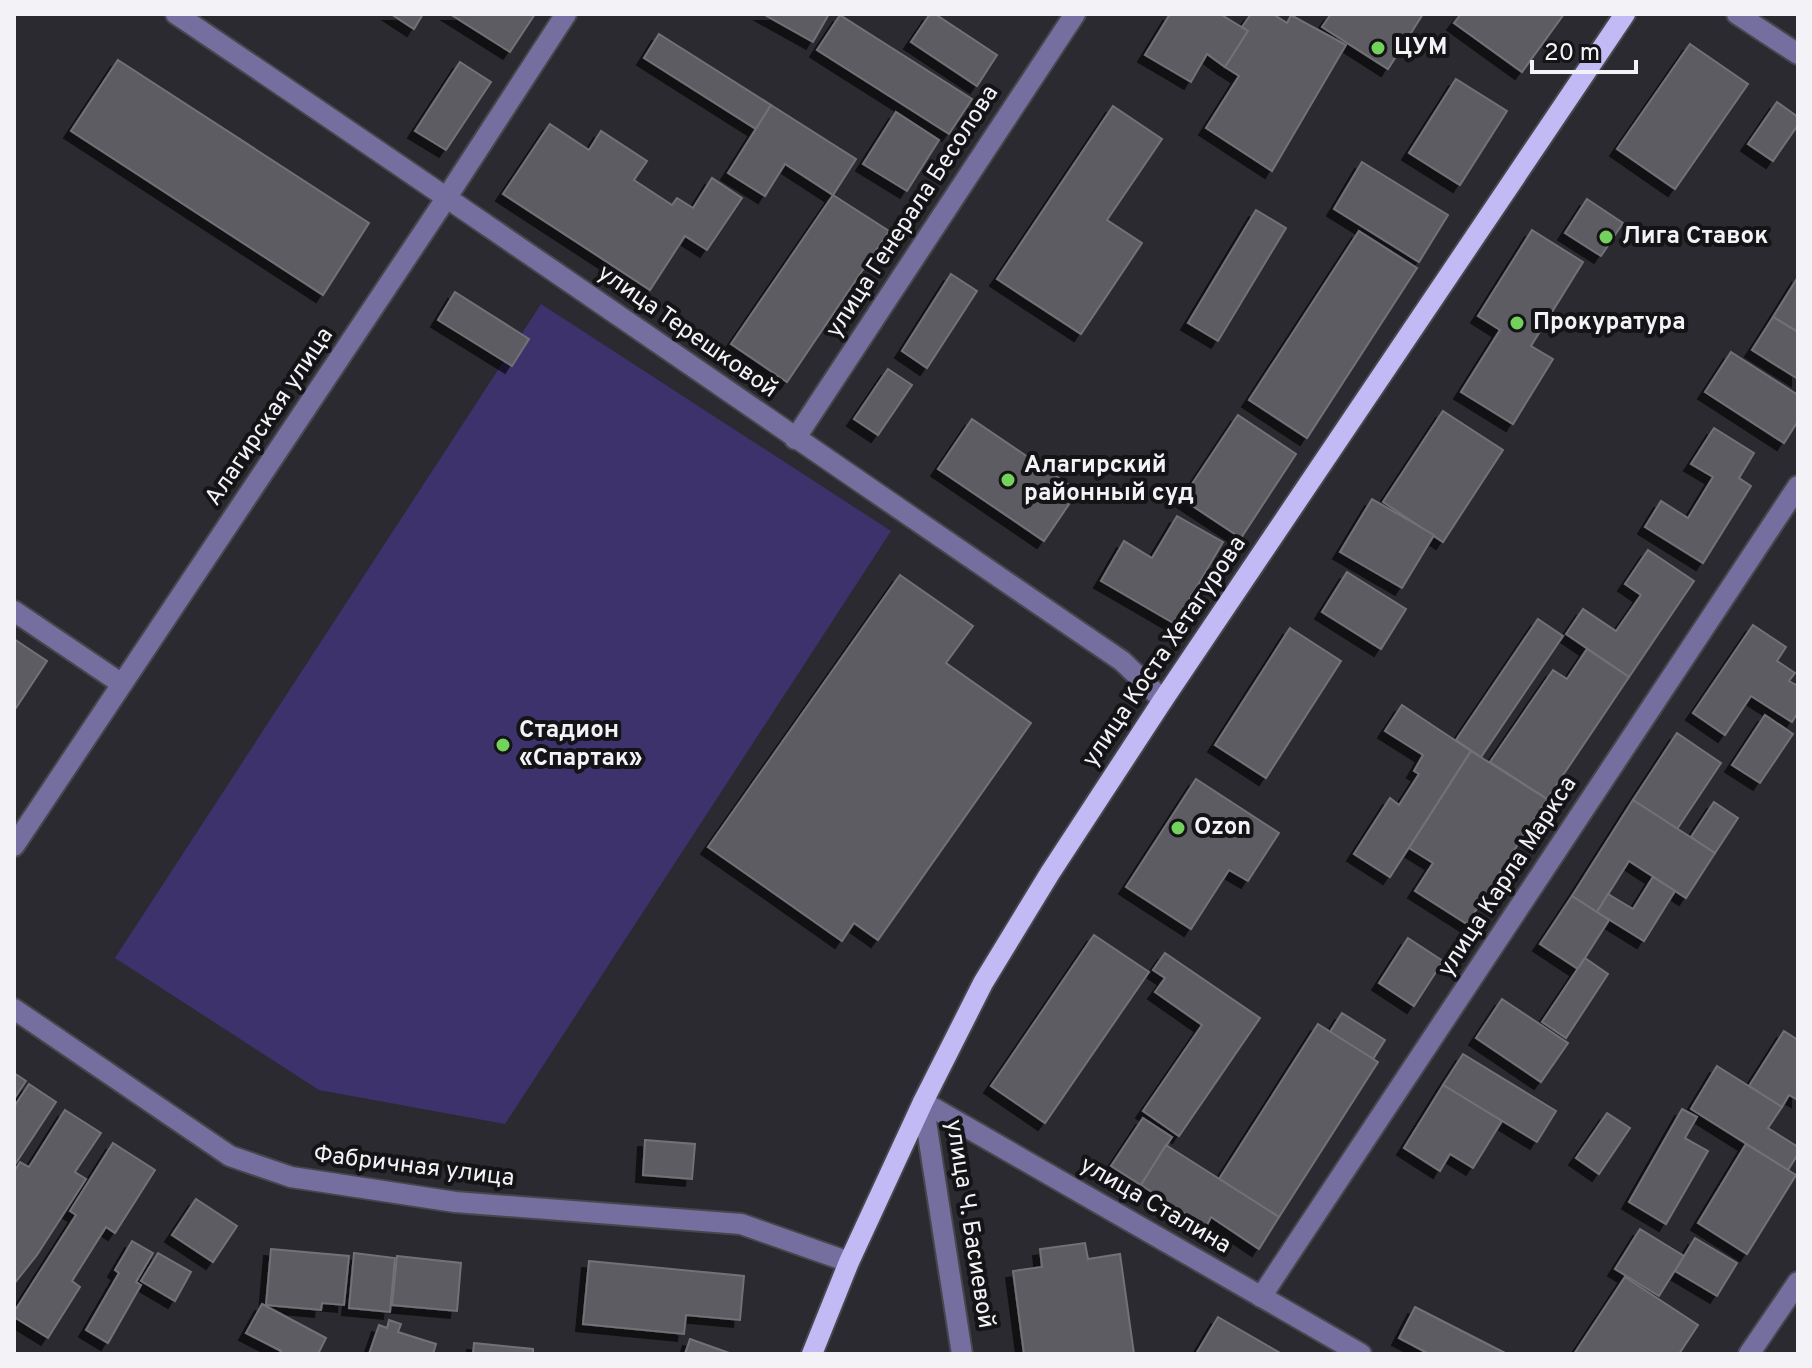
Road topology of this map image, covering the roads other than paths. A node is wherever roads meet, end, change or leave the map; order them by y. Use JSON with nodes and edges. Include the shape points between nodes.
{"nodes":[{"id":1,"x":176,"y":14,"type":"edge"},
{"id":2,"x":566,"y":14,"type":"edge"},
{"id":3,"x":1075,"y":14,"type":"edge"},
{"id":4,"x":1625,"y":14,"type":"edge"},
{"id":5,"x":1737,"y":14,"type":"edge"},
{"id":6,"x":1798,"y":54,"type":"edge"},
{"id":7,"x":447,"y":197,"type":"junction"},
{"id":8,"x":795,"y":439,"type":"junction"},
{"id":9,"x":1798,"y":486,"type":"edge"},
{"id":10,"x":14,"y":611,"type":"edge"},
{"id":11,"x":122,"y":684,"type":"junction"},
{"id":12,"x":1163,"y":700,"type":"junction"},
{"id":13,"x":14,"y":846,"type":"edge"},
{"id":14,"x":14,"y":1009,"type":"edge"},
{"id":15,"x":923,"y":1102,"type":"junction"},
{"id":16,"x":849,"y":1262,"type":"junction"},
{"id":17,"x":1798,"y":1282,"type":"edge"},
{"id":18,"x":1261,"y":1297,"type":"junction"},
{"id":19,"x":812,"y":1354,"type":"edge"},
{"id":20,"x":962,"y":1354,"type":"edge"},
{"id":21,"x":1361,"y":1354,"type":"edge"},
{"id":22,"x":1749,"y":1354,"type":"edge"}],
"edges":[{"from":1,"to":7,"type":"street","name":"улица Терешковой"},
{"from":2,"to":7,"type":"street","name":"Алагирская улица"},
{"from":3,"to":8,"type":"street","name":"улица Генерала Бесолова"},
{"from":4,"to":12,"type":"main road","name":"улица Коста Хетагурова"},
{"from":5,"to":6,"type":"street"},
{"from":7,"to":8,"type":"street","name":"улица Терешковой"},
{"from":7,"to":11,"type":"street","name":"Алагирская улица"},
{"from":8,"to":12,"type":"street","name":"улица Терешковой","via":[[1122,661]]},
{"from":9,"to":18,"type":"street","name":"улица Карла Маркса"},
{"from":10,"to":11,"type":"street"},
{"from":11,"to":13,"type":"street","name":"Алагирская улица"},
{"from":12,"to":15,"type":"main road","name":"улица Коста Хетагурова","via":[[983,983]]},
{"from":14,"to":16,"type":"street","name":"Фабричная улица","via":[[230,1156],[291,1177],[455,1202],[741,1224]]},
{"from":15,"to":16,"type":"main road","name":"улица Коста Хетагурова"},
{"from":15,"to":18,"type":"street","name":"улица Сталина"},
{"from":15,"to":20,"type":"street","name":"улица Ч. Басиевой"},
{"from":16,"to":19,"type":"main road","name":"улица Коста Хетагурова"},
{"from":17,"to":22,"type":"street"},
{"from":18,"to":21,"type":"street","name":"улица Сталина"}]}
